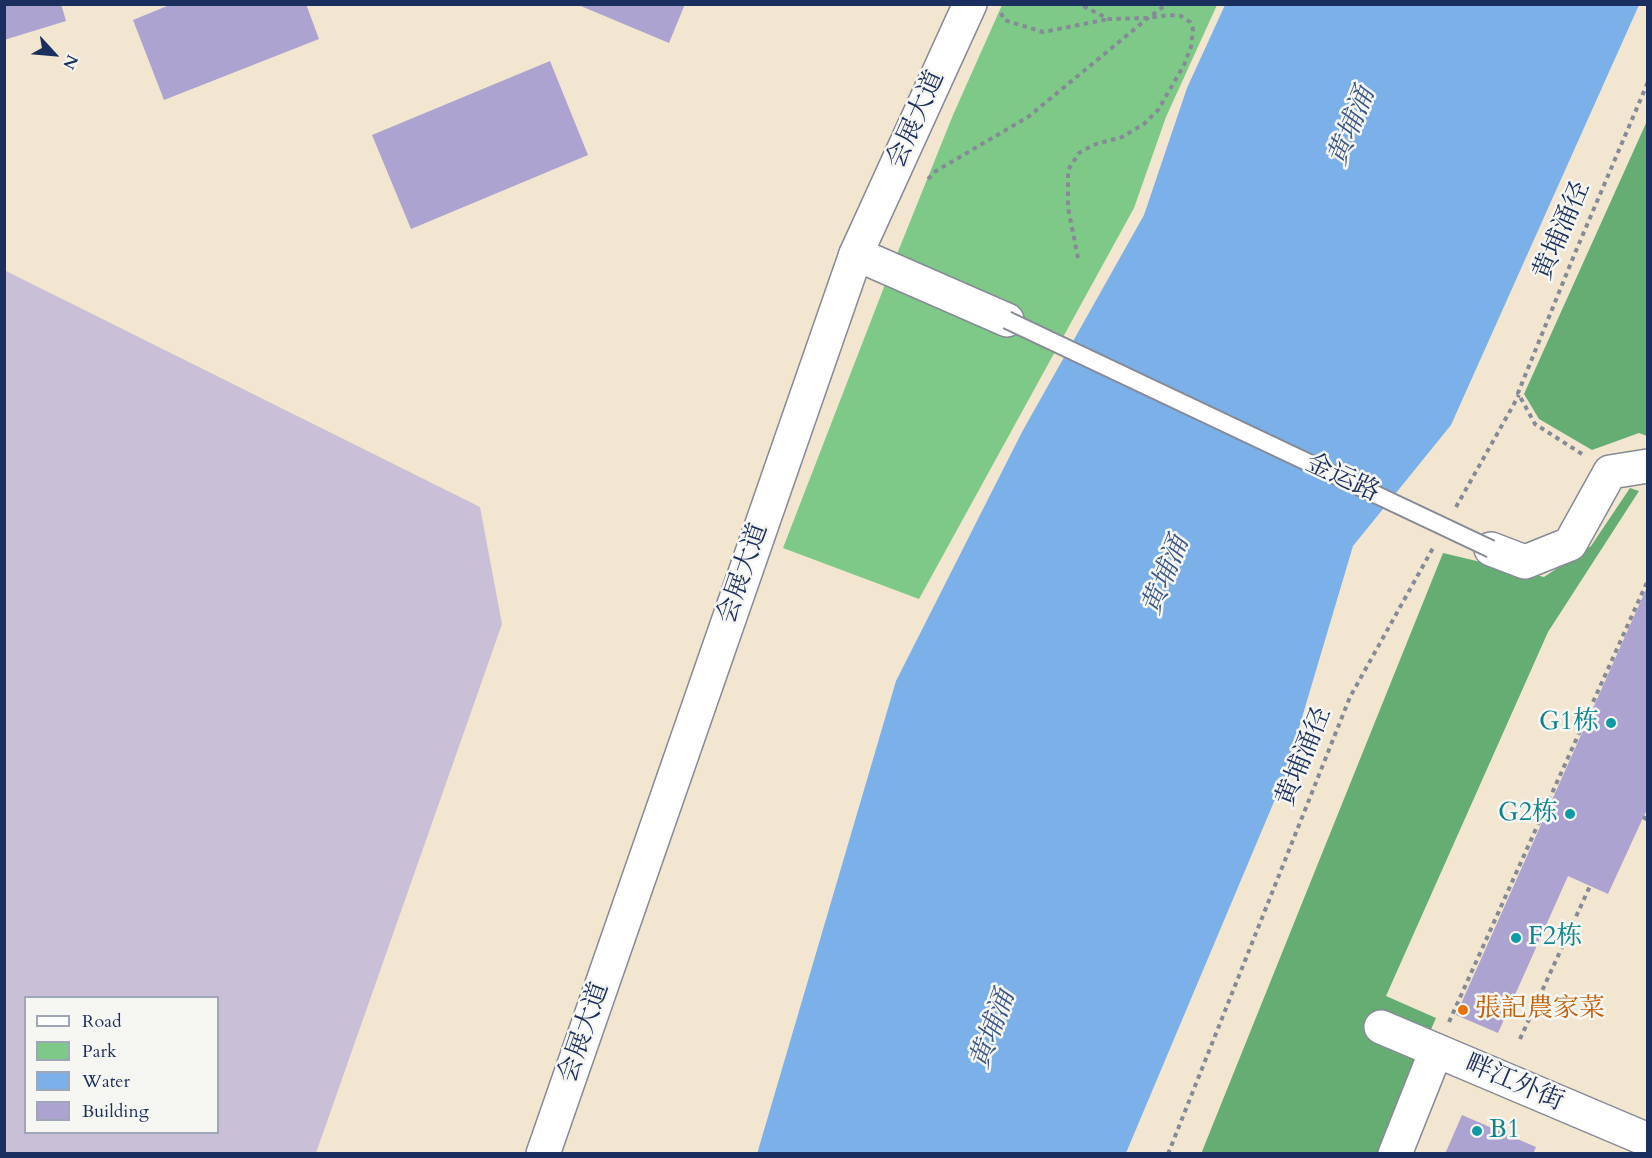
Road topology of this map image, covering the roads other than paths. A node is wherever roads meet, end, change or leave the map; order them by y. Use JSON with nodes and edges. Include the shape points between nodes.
{"nodes":[{"id":1,"x":970,"y":4,"type":"edge"},
{"id":2,"x":856,"y":254,"type":"junction"},
{"id":3,"x":1007,"y":320,"type":"joint"},
{"id":4,"x":1647,"y":466,"type":"edge"},
{"id":5,"x":1491,"y":549,"type":"joint"},
{"id":6,"x":1381,"y":1026,"type":"dead end"},
{"id":7,"x":1436,"y":1051,"type":"junction"},
{"id":8,"x":1647,"y":1140,"type":"edge"},
{"id":9,"x":543,"y":1154,"type":"edge"},
{"id":10,"x":1395,"y":1154,"type":"edge"}],
"edges":[{"from":1,"to":2,"type":"street","name":"会展大道"},
{"from":2,"to":3,"type":"street"},
{"from":2,"to":9,"type":"street","name":"会展大道"},
{"from":3,"to":5,"type":"lane","name":"金运路","bridge":true},
{"from":4,"to":5,"type":"street","name":"金运路","via":[[1610,472],[1569,544],[1525,562]]},
{"from":6,"to":7,"type":"street","name":"畔江外街"},
{"from":7,"to":8,"type":"street","name":"畔江外街"},
{"from":7,"to":10,"type":"street"}]}
